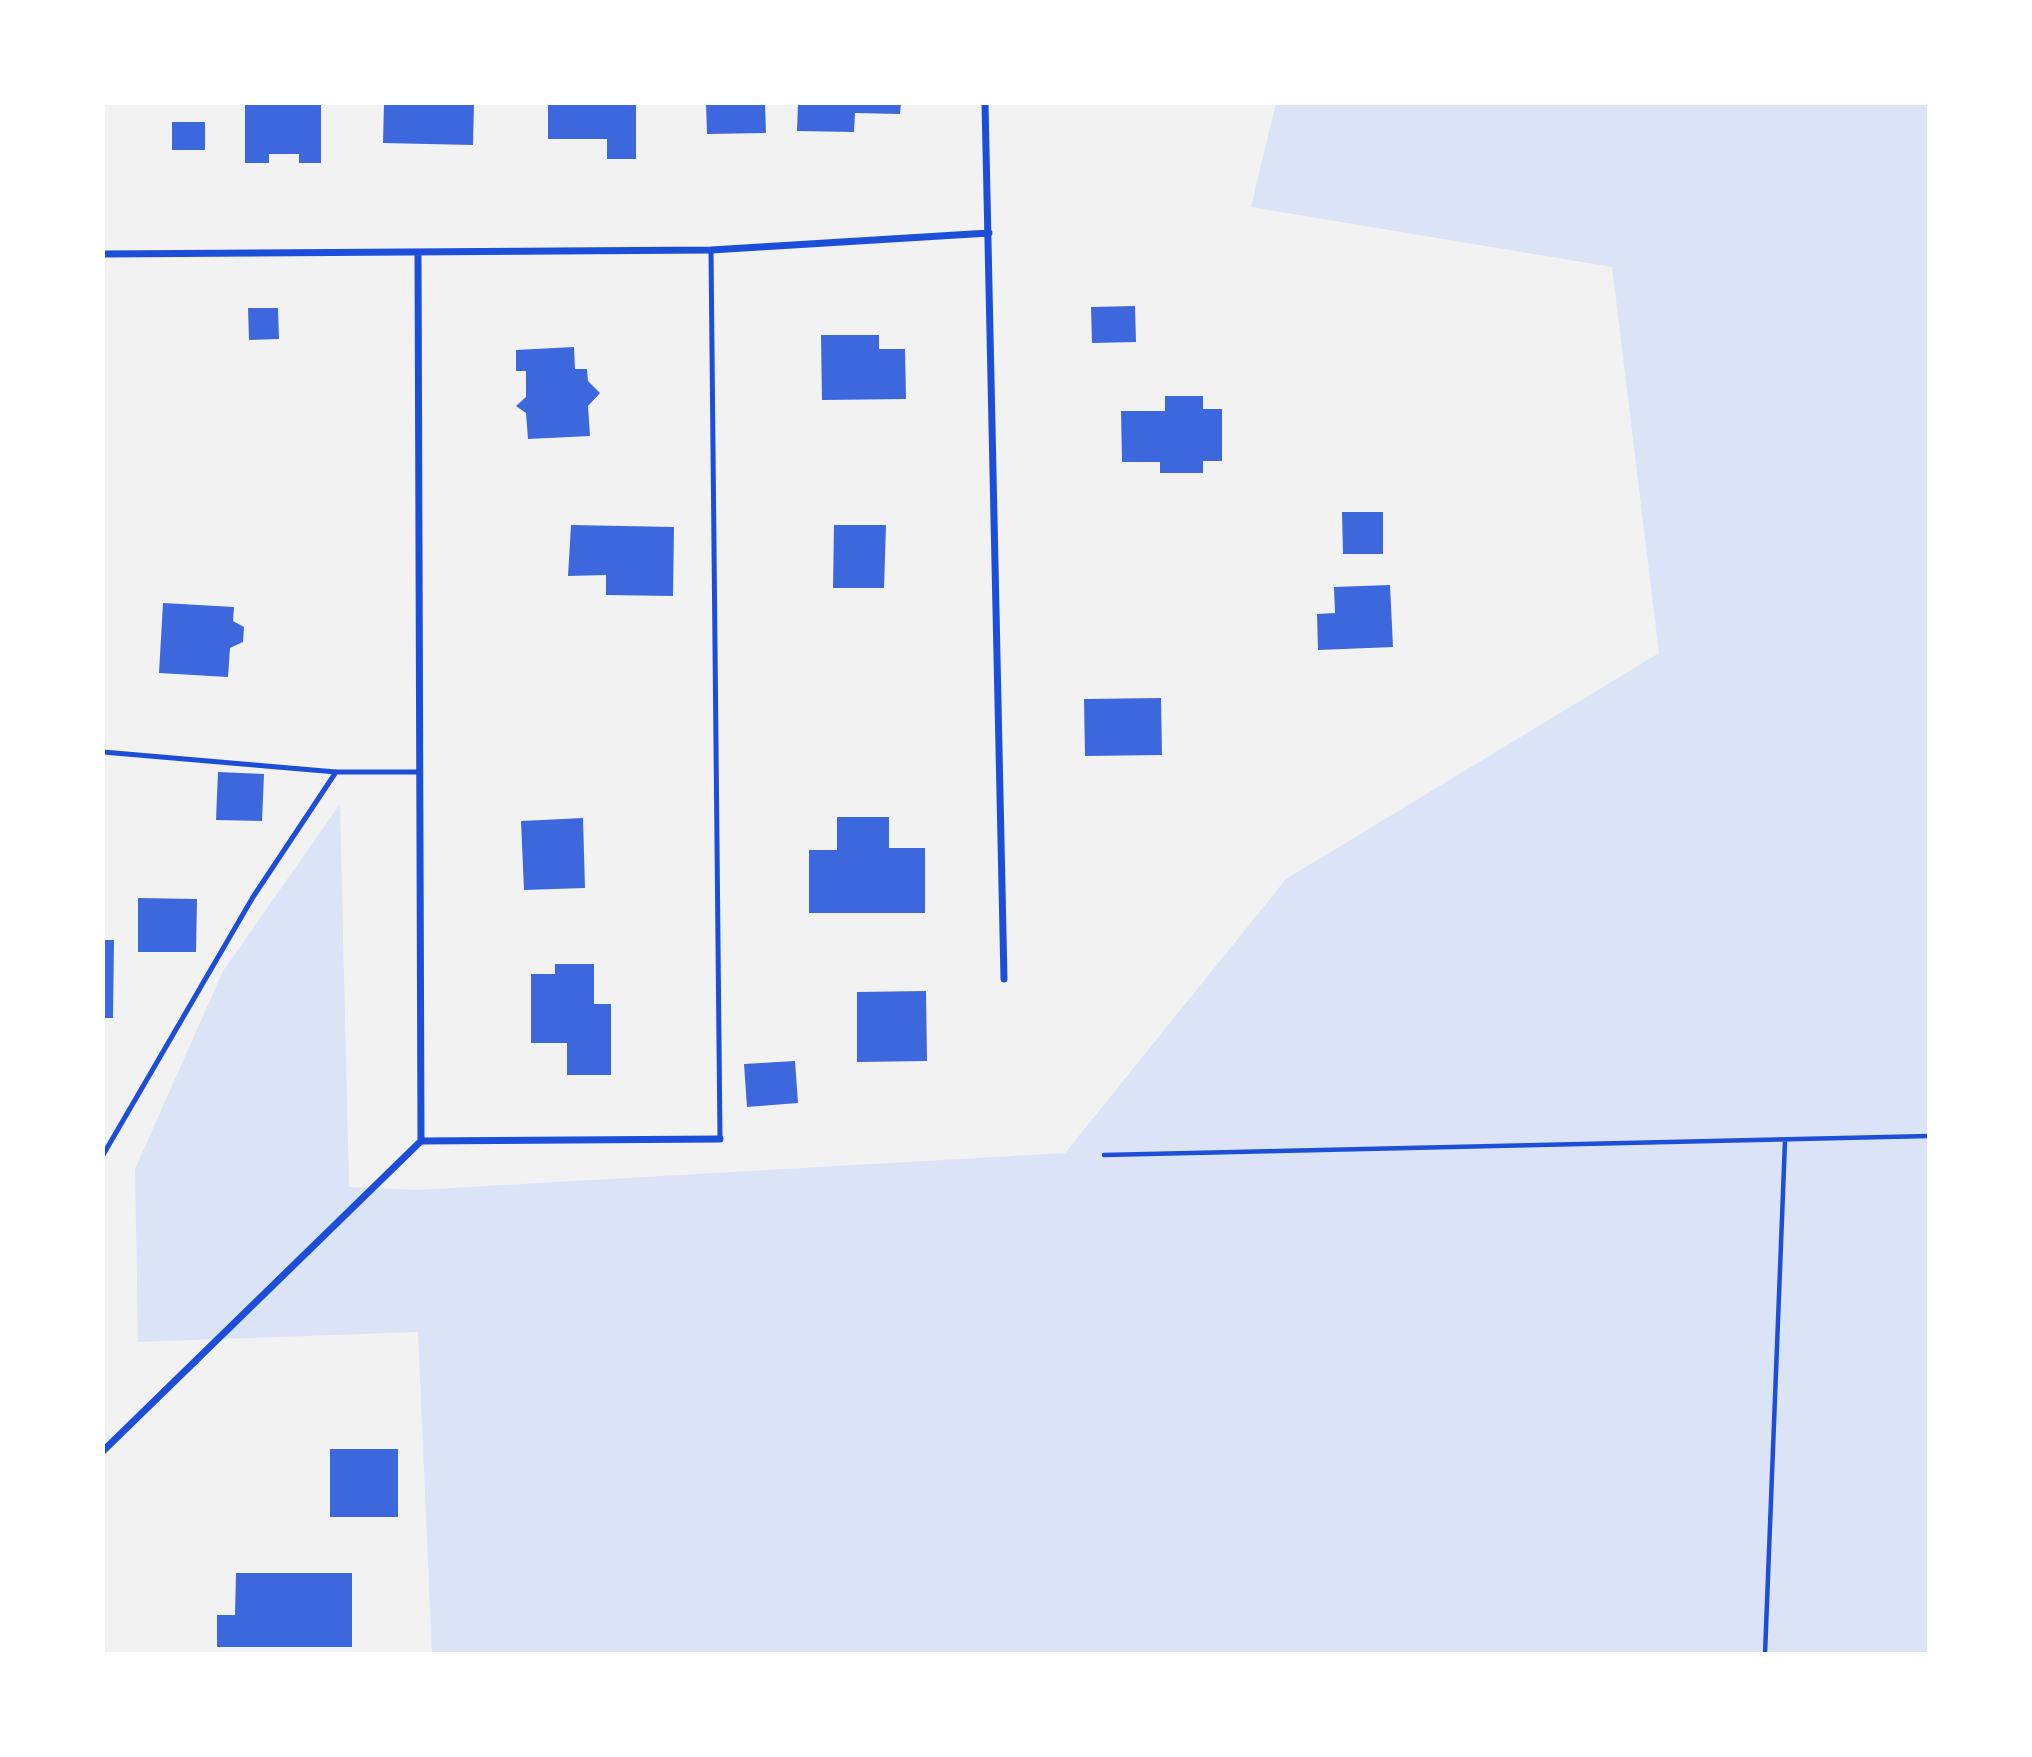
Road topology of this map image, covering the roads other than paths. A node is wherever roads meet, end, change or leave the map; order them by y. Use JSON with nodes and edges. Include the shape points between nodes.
{"nodes":[{"id":1,"x":985,"y":103,"type":"edge"},
{"id":2,"x":989,"y":233,"type":"junction"},
{"id":3,"x":711,"y":250,"type":"junction"},
{"id":4,"x":418,"y":252,"type":"junction"},
{"id":5,"x":103,"y":254,"type":"edge"},
{"id":6,"x":103,"y":752,"type":"edge"},
{"id":7,"x":336,"y":772,"type":"junction"},
{"id":8,"x":419,"y":772,"type":"junction"},
{"id":9,"x":1004,"y":979,"type":"dead end"},
{"id":10,"x":720,"y":1139,"type":"joint"},
{"id":11,"x":421,"y":1141,"type":"junction"},
{"id":12,"x":103,"y":1154,"type":"edge"},
{"id":13,"x":103,"y":1451,"type":"edge"}],
"edges":[{"from":1,"to":2,"type":"street"},
{"from":2,"to":3,"type":"street"},
{"from":2,"to":9,"type":"street"},
{"from":3,"to":4,"type":"street"},
{"from":3,"to":10,"type":"lane"},
{"from":4,"to":5,"type":"street"},
{"from":4,"to":8,"type":"street"},
{"from":6,"to":7,"type":"lane"},
{"from":7,"to":8,"type":"lane"},
{"from":7,"to":12,"type":"lane","via":[[253,897]]},
{"from":8,"to":11,"type":"street"},
{"from":10,"to":11,"type":"street"},
{"from":11,"to":13,"type":"street"}]}
